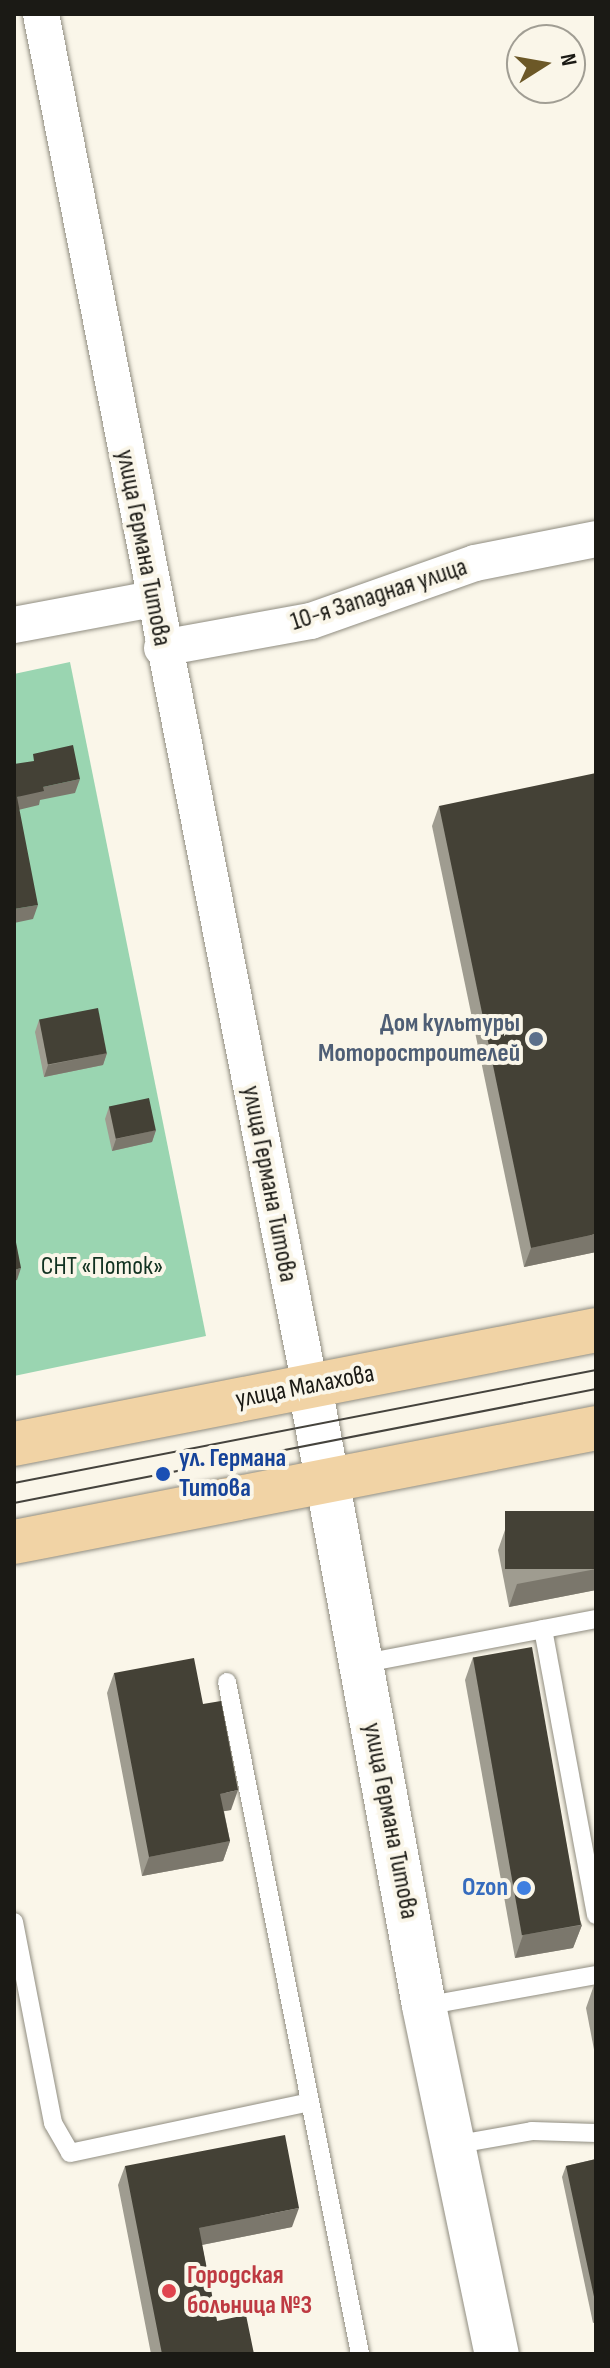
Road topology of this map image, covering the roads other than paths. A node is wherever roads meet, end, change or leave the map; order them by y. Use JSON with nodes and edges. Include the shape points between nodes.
{"nodes":[{"id":1,"x":41,"y":14,"type":"edge"},
{"id":2,"x":596,"y":539,"type":"edge"},
{"id":3,"x":153,"y":599,"type":"junction"},
{"id":4,"x":14,"y":625,"type":"edge"},
{"id":5,"x":162,"y":648,"type":"junction"},
{"id":6,"x":596,"y":1330,"type":"edge"},
{"id":7,"x":310,"y":1387,"type":"junction"},
{"id":8,"x":596,"y":1428,"type":"edge"},
{"id":9,"x":14,"y":1444,"type":"edge"},
{"id":10,"x":327,"y":1481,"type":"junction"},
{"id":11,"x":14,"y":1542,"type":"edge"},
{"id":12,"x":596,"y":1619,"type":"edge"},
{"id":13,"x":543,"y":1629,"type":"junction"},
{"id":14,"x":360,"y":1664,"type":"junction"},
{"id":15,"x":227,"y":1682,"type":"dead end"},
{"id":16,"x":596,"y":1915,"type":"edge"},
{"id":17,"x":14,"y":1922,"type":"edge"},
{"id":18,"x":596,"y":1975,"type":"edge"},
{"id":19,"x":424,"y":2006,"type":"junction"},
{"id":20,"x":310,"y":2102,"type":"junction"},
{"id":21,"x":596,"y":2133,"type":"edge"},
{"id":22,"x":453,"y":2145,"type":"junction"},
{"id":23,"x":360,"y":2354,"type":"edge"},
{"id":24,"x":497,"y":2354,"type":"edge"}],
"edges":[{"from":1,"to":3,"type":"street","name":"улица Германа Титова"},
{"from":2,"to":5,"type":"street","name":"10-я Западная улица","via":[[475,563],[311,621]]},
{"from":3,"to":4,"type":"street"},
{"from":3,"to":5,"type":"street","name":"улица Германа Титова"},
{"from":5,"to":7,"type":"street","name":"улица Германа Титова"},
{"from":6,"to":7,"type":"main road","name":"улица Малахова"},
{"from":7,"to":9,"type":"main road","name":"улица Малахова"},
{"from":7,"to":10,"type":"street","name":"улица Германа Титова"},
{"from":8,"to":10,"type":"main road"},
{"from":10,"to":11,"type":"main road"},
{"from":10,"to":14,"type":"street","name":"улица Германа Титова"},
{"from":12,"to":13,"type":"lane"},
{"from":13,"to":14,"type":"lane"},
{"from":13,"to":16,"type":"lane"},
{"from":14,"to":19,"type":"street","name":"улица Германа Титова"},
{"from":15,"to":20,"type":"lane"},
{"from":17,"to":20,"type":"lane","via":[[53,2123],[70,2153]]},
{"from":18,"to":19,"type":"lane"},
{"from":19,"to":22,"type":"street","name":"улица Германа Титова"},
{"from":20,"to":23,"type":"lane"},
{"from":21,"to":22,"type":"lane","via":[[532,2131]]},
{"from":22,"to":24,"type":"street","name":"улица Германа Титова"}]}
